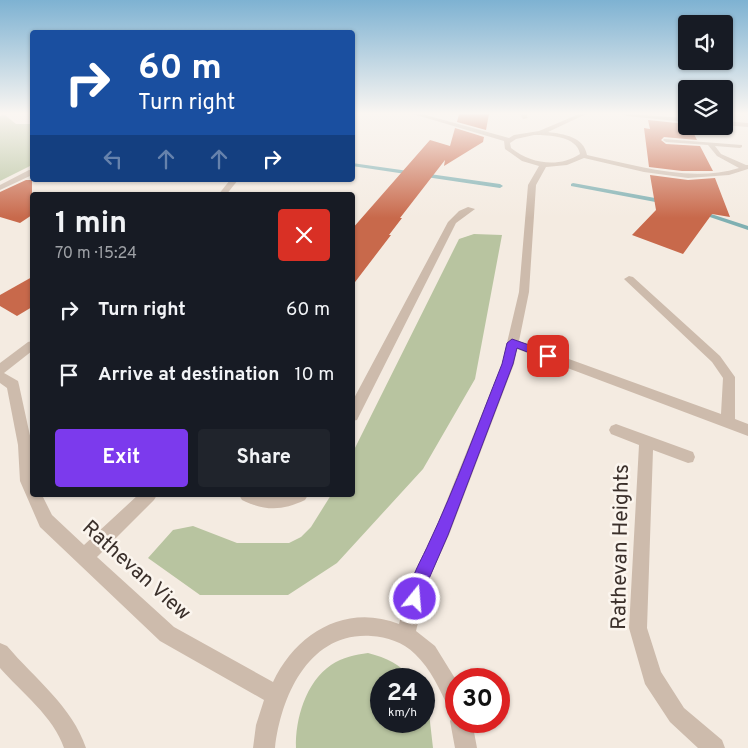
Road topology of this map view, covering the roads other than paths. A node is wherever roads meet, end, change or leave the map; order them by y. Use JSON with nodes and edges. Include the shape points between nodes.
{"nodes":[{"id":1,"x":508,"y":149,"type":"edge"},
{"id":2,"x":583,"y":149,"type":"edge"},
{"id":3,"x":714,"y":149,"type":"edge"},
{"id":4,"x":583,"y":156,"type":"junction"},
{"id":5,"x":544,"y":164,"type":"junction"},
{"id":6,"x":746,"y":167,"type":"edge"},
{"id":7,"x":30,"y":173,"type":"edge"},
{"id":8,"x":232,"y":182,"type":"edge"},
{"id":9,"x":0,"y":188,"type":"edge"},
{"id":10,"x":224,"y":192,"type":"edge"},
{"id":11,"x":471,"y":209,"type":"dead end"},
{"id":12,"x":629,"y":279,"type":"dead end"},
{"id":13,"x":512,"y":343,"type":"junction"},
{"id":14,"x":30,"y":347,"type":"edge"},
{"id":15,"x":0,"y":370,"type":"edge"},
{"id":16,"x":0,"y":377,"type":"edge"},
{"id":17,"x":355,"y":410,"type":"edge"},
{"id":18,"x":728,"y":423,"type":"junction"},
{"id":19,"x":616,"y":430,"type":"dead end"},
{"id":20,"x":748,"y":430,"type":"edge"},
{"id":21,"x":646,"y":442,"type":"junction"},
{"id":22,"x":688,"y":457,"type":"dead end"},
{"id":23,"x":30,"y":486,"type":"edge"},
{"id":24,"x":35,"y":497,"type":"edge"},
{"id":25,"x":148,"y":497,"type":"edge"},
{"id":26,"x":254,"y":497,"type":"edge"},
{"id":27,"x":296,"y":497,"type":"edge"},
{"id":28,"x":84,"y":557,"type":"junction"},
{"id":29,"x":405,"y":636,"type":"junction"},
{"id":30,"x":0,"y":653,"type":"edge"},
{"id":31,"x":445,"y":677,"type":"edge"},
{"id":32,"x":276,"y":695,"type":"junction"},
{"id":33,"x":463,"y":733,"type":"edge"},
{"id":34,"x":76,"y":748,"type":"edge"},
{"id":35,"x":264,"y":748,"type":"edge"},
{"id":36,"x":466,"y":748,"type":"edge"},
{"id":37,"x":714,"y":748,"type":"edge"}],
"edges":[{"from":1,"to":5,"type":"street","via":[[526,160]]},
{"from":2,"to":4,"type":"street"},
{"from":3,"to":6,"type":"street","via":[[719,155]]},
{"from":4,"to":5,"type":"street","via":[[570,163]]},
{"from":4,"to":6,"type":"street","via":[[694,175],[717,176]]},
{"from":5,"to":13,"type":"street","via":[[532,185],[524,292]]},
{"from":7,"to":9,"type":"street"},
{"from":8,"to":10,"type":"street"},
{"from":11,"to":17,"type":"street","via":[[462,212],[452,222]]},
{"from":12,"to":18,"type":"street","via":[[716,359],[729,376]]},
{"from":13,"to":18,"type":"street"},
{"from":13,"to":29,"type":"street","via":[[504,373],[441,535],[420,580]]},
{"from":14,"to":15,"type":"street"},
{"from":16,"to":23,"type":"street","name":"Rathevan View","via":[[13,385]]},
{"from":18,"to":20,"type":"street"},
{"from":19,"to":21,"type":"street","name":"Rathevan Heights"},
{"from":21,"to":22,"type":"street","name":"Rathevan Heights"},
{"from":21,"to":37,"type":"street","name":"Rathevan Heights","via":[[638,628],[652,677],[677,715]]},
{"from":24,"to":28,"type":"street","name":"Rathevan View","via":[[46,521]]},
{"from":25,"to":28,"type":"street"},
{"from":26,"to":27,"type":"street","via":[[274,503]]},
{"from":28,"to":32,"type":"street","name":"Rathevan View","via":[[167,634]]},
{"from":29,"to":31,"type":"street","via":[[421,646]]},
{"from":29,"to":32,"type":"street","via":[[370,625],[343,628],[318,640],[295,663]]},
{"from":30,"to":34,"type":"street","via":[[58,717]]},
{"from":32,"to":35,"type":"street"},
{"from":33,"to":36,"type":"street"}]}
